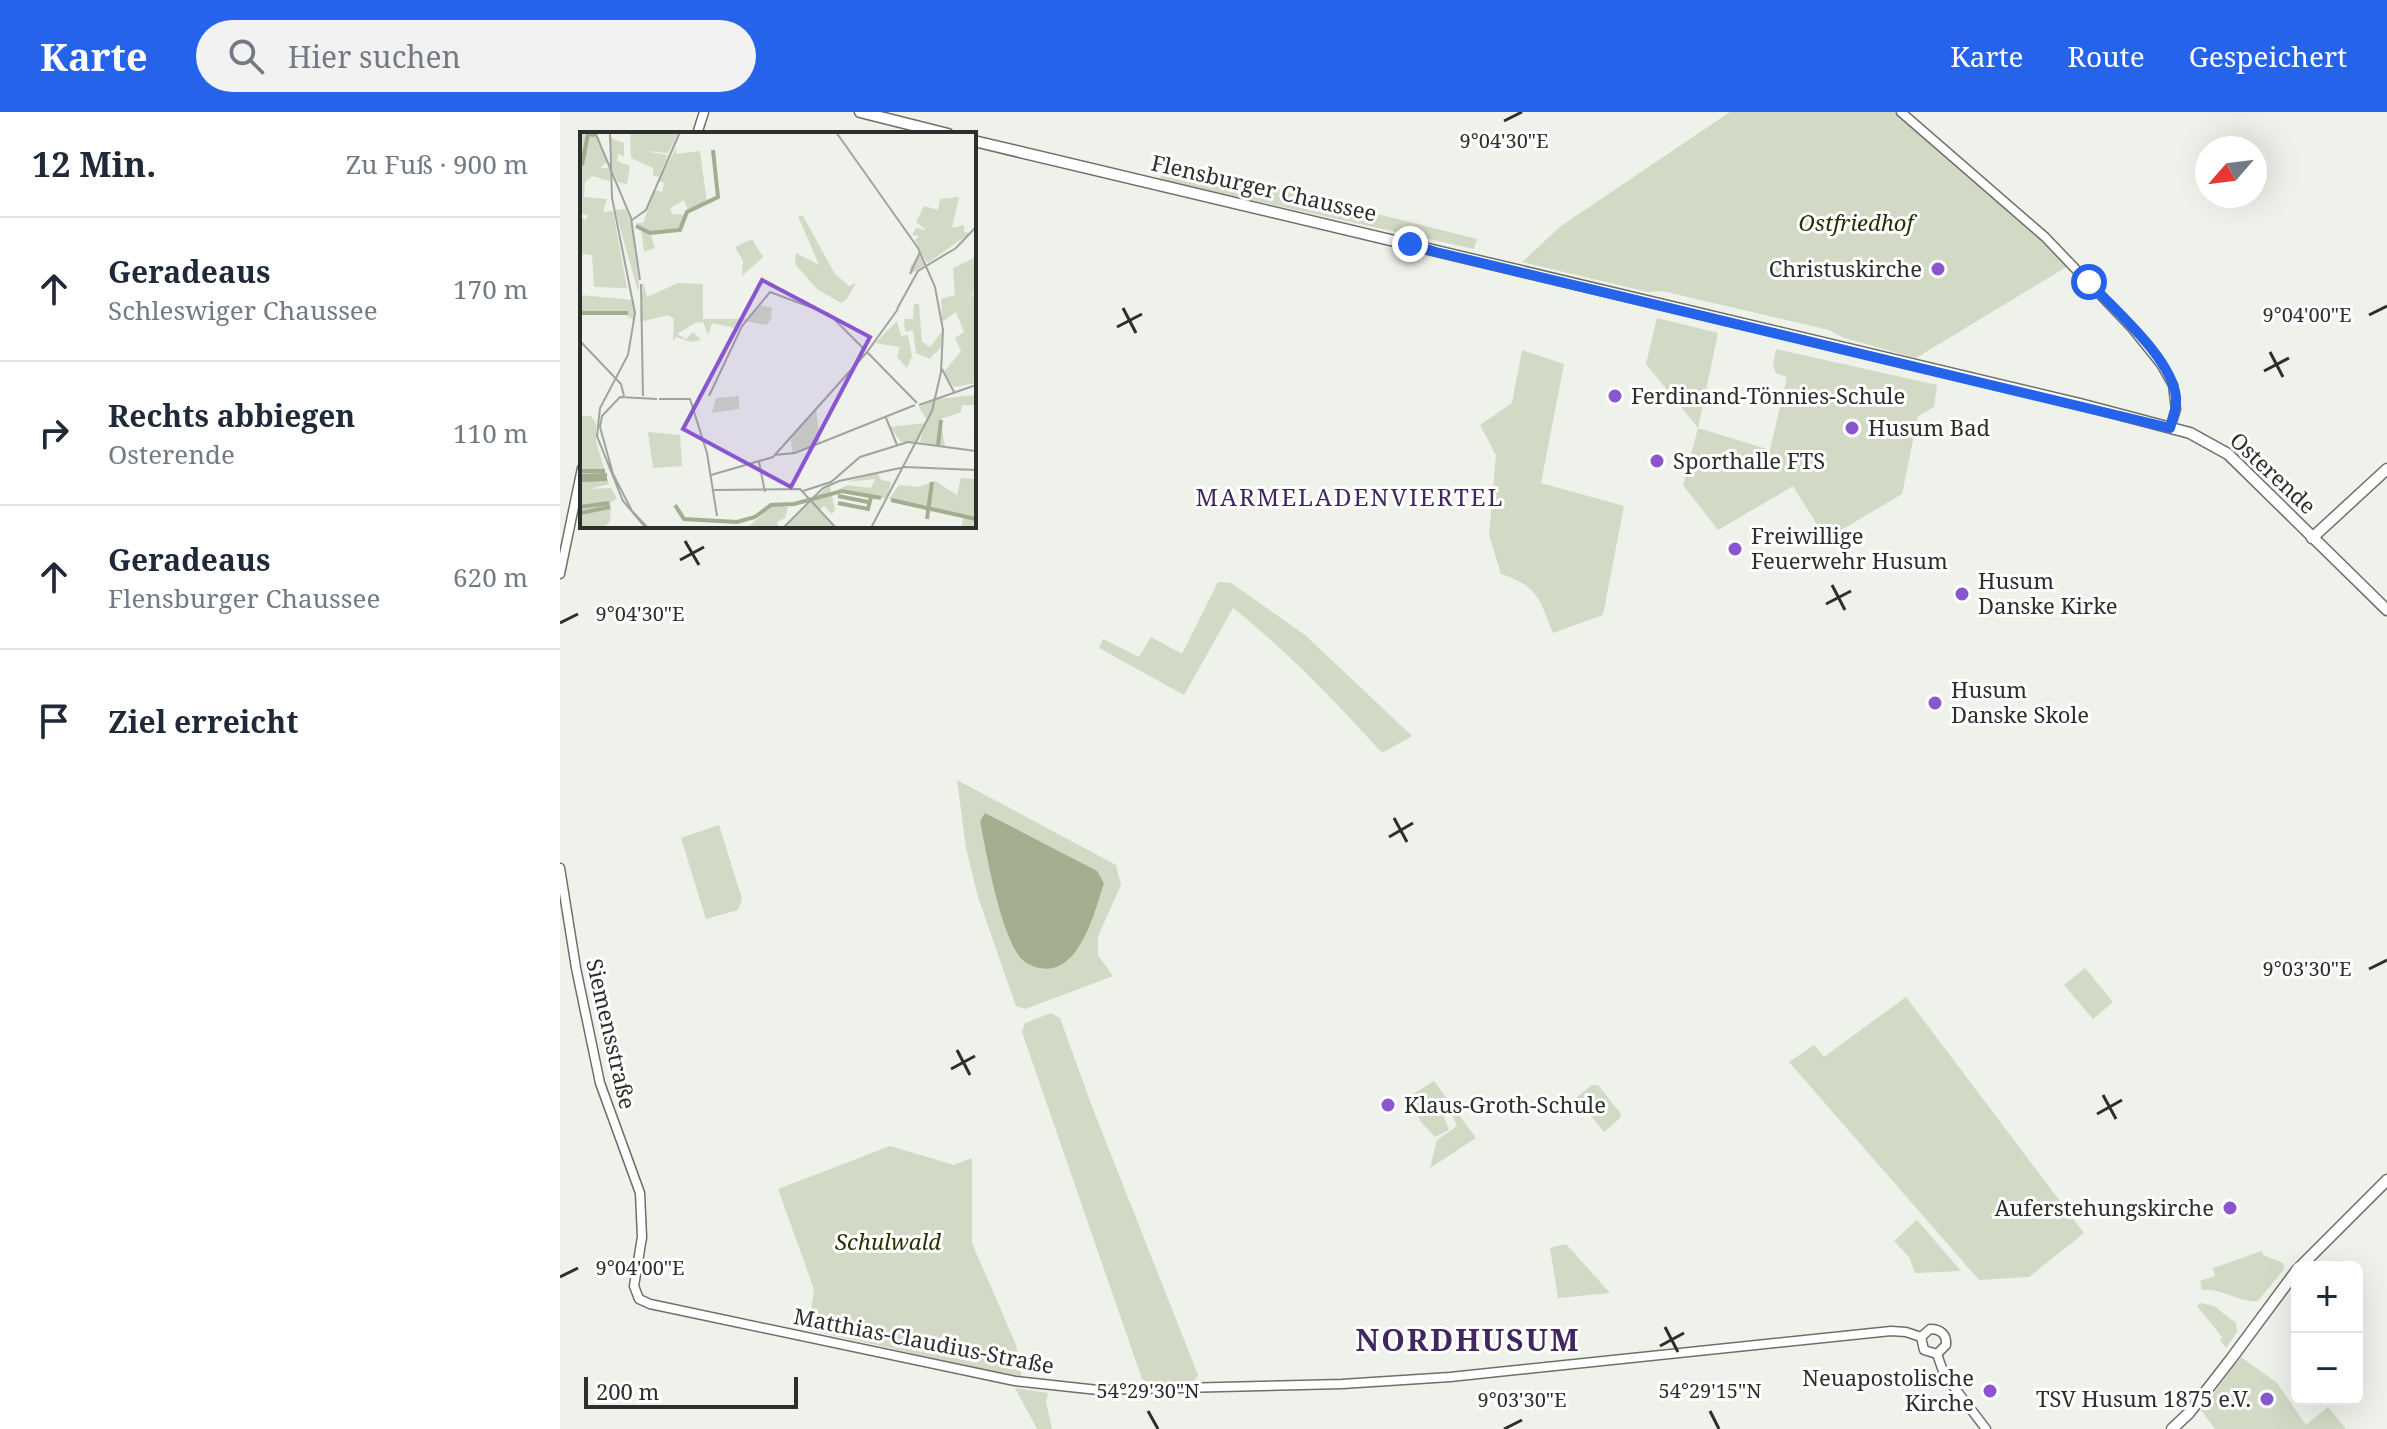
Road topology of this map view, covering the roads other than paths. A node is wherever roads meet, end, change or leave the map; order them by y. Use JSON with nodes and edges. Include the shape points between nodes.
{"nodes":[{"id":1,"x":704,"y":112,"type":"edge"},
{"id":2,"x":860,"y":112,"type":"edge"},
{"id":3,"x":1901,"y":112,"type":"edge"},
{"id":4,"x":698,"y":132,"type":"edge"},
{"id":5,"x":940,"y":132,"type":"edge"},
{"id":6,"x":976,"y":141,"type":"edge"},
{"id":7,"x":2059,"y":399,"type":"joint"},
{"id":8,"x":2170,"y":428,"type":"junction"},
{"id":9,"x":2387,"y":469,"type":"edge"},
{"id":10,"x":580,"y":478,"type":"edge"},
{"id":11,"x":2312,"y":538,"type":"junction"},
{"id":12,"x":560,"y":574,"type":"edge"},
{"id":13,"x":2387,"y":610,"type":"edge"},
{"id":14,"x":560,"y":868,"type":"edge"},
{"id":15,"x":2387,"y":1180,"type":"edge"},
{"id":16,"x":2306,"y":1261,"type":"edge"},
{"id":17,"x":2291,"y":1279,"type":"edge"},
{"id":18,"x":639,"y":1299,"type":"joint"},
{"id":19,"x":1921,"y":1337,"type":"junction"},
{"id":20,"x":1937,"y":1354,"type":"junction"},
{"id":21,"x":1986,"y":1429,"type":"edge"},
{"id":22,"x":2172,"y":1429,"type":"edge"}],
"edges":[{"from":1,"to":4,"type":"street"},
{"from":2,"to":5,"type":"main road"},
{"from":3,"to":8,"type":"street","via":[[2045,237],[2132,328],[2173,385],[2176,409]]},
{"from":6,"to":7,"type":"main road","name":"Flensburger Chaussee"},
{"from":7,"to":8,"type":"main road","name":"Osterende"},
{"from":8,"to":11,"type":"main road","name":"Osterende","via":[[2196,435],[2228,454]]},
{"from":9,"to":11,"type":"main road"},
{"from":10,"to":12,"type":"street"},
{"from":11,"to":13,"type":"main road","name":"Osterende"},
{"from":14,"to":18,"type":"street","name":"Siemensstraße","via":[[600,1083],[640,1193],[642,1237],[634,1286]]},
{"from":15,"to":16,"type":"main road"},
{"from":17,"to":22,"type":"main road"},
{"from":18,"to":19,"type":"street","name":"Matthias-Claudius-Straße","via":[[1015,1381],[1098,1390],[1342,1384],[1891,1331]]},
{"from":19,"to":20,"type":"street","via":[[1924,1350]]},
{"from":19,"to":20,"type":"street","name":"Matthias-Claudius-Straße","via":[[1930,1329],[1942,1332],[1946,1345]]},
{"from":20,"to":21,"type":"street","via":[[1944,1374]]}]}
